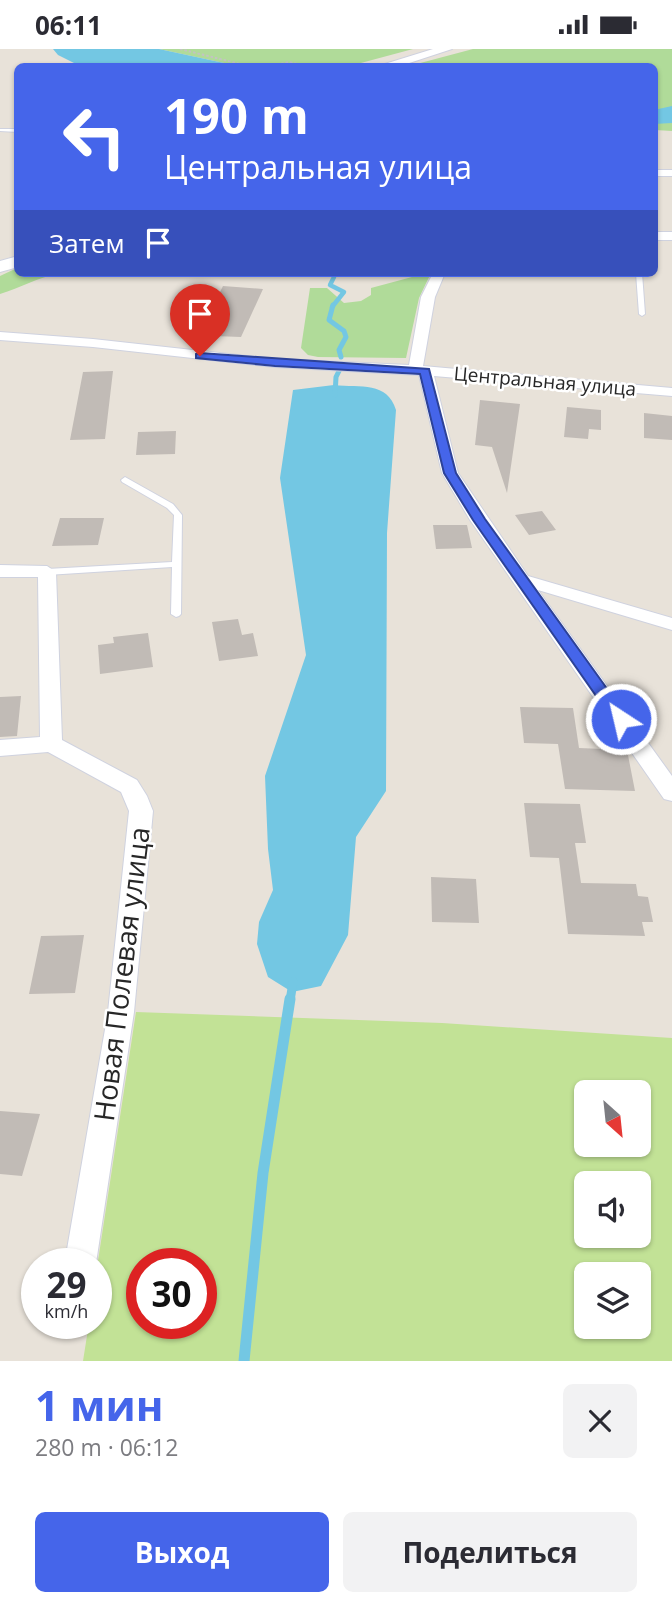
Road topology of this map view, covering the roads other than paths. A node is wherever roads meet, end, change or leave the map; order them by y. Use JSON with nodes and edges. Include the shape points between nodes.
{"nodes":[{"id":1,"x":446,"y":49,"type":"edge"},
{"id":2,"x":395,"y":63,"type":"edge"},
{"id":3,"x":437,"y":277,"type":"edge"},
{"id":4,"x":639,"y":277,"type":"edge"},
{"id":5,"x":642,"y":314,"type":"dead end"},
{"id":6,"x":0,"y":337,"type":"edge"},
{"id":7,"x":420,"y":370,"type":"junction"},
{"id":8,"x":672,"y":392,"type":"edge"},
{"id":9,"x":125,"y":480,"type":"dead end"},
{"id":10,"x":177,"y":564,"type":"junction"},
{"id":11,"x":0,"y":571,"type":"edge"},
{"id":12,"x":47,"y":572,"type":"junction"},
{"id":13,"x":522,"y":580,"type":"junction"},
{"id":14,"x":176,"y":614,"type":"dead end"},
{"id":15,"x":672,"y":624,"type":"edge"},
{"id":16,"x":51,"y":744,"type":"junction"},
{"id":17,"x":0,"y":748,"type":"edge"},
{"id":18,"x":672,"y":793,"type":"edge"},
{"id":19,"x":83,"y":1248,"type":"edge"}],
"edges":[{"from":1,"to":2,"type":"street"},
{"from":3,"to":7,"type":"street","via":[[428,297]]},
{"from":4,"to":5,"type":"lane"},
{"from":6,"to":7,"type":"street","name":"Центральная улица","via":[[263,362]]},
{"from":7,"to":8,"type":"street","name":"Центральная улица"},
{"from":7,"to":13,"type":"street","via":[[450,473]]},
{"from":9,"to":10,"type":"lane","via":[[170,506],[178,516]]},
{"from":10,"to":12,"type":"lane"},
{"from":10,"to":14,"type":"lane"},
{"from":11,"to":12,"type":"street"},
{"from":12,"to":16,"type":"street"},
{"from":13,"to":15,"type":"street"},
{"from":13,"to":18,"type":"street"},
{"from":16,"to":17,"type":"street"},
{"from":16,"to":19,"type":"street","name":"Новая Полевая улица","via":[[129,786],[141,811],[121,1012]]}]}
